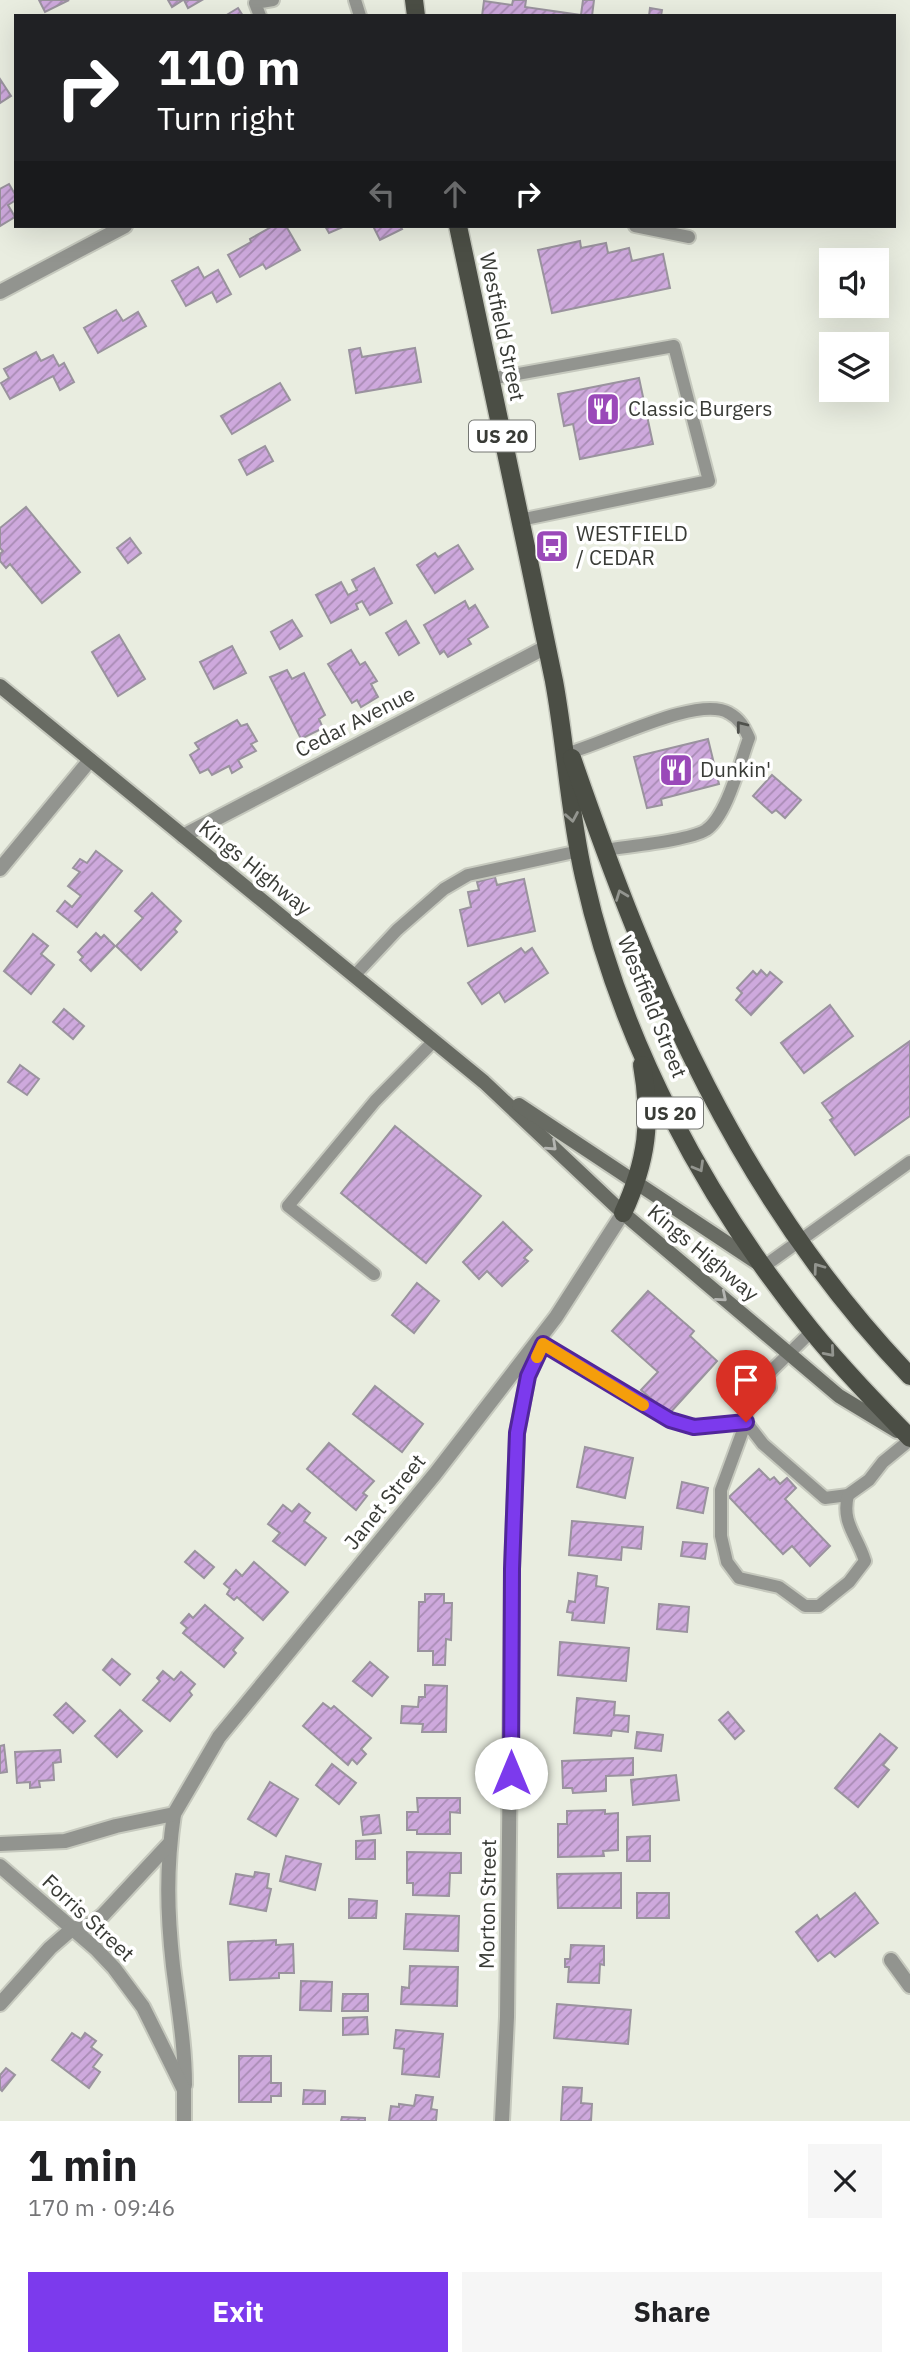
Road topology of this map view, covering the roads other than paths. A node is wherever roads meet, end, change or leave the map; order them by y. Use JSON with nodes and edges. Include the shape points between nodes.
{"nodes":[{"id":1,"x":273,"y":0,"type":"edge"},
{"id":2,"x":254,"y":1,"type":"edge"},
{"id":3,"x":121,"y":228,"type":"edge"},
{"id":4,"x":458,"y":228,"type":"edge"},
{"id":5,"x":645,"y":228,"type":"edge"},
{"id":6,"x":689,"y":237,"type":"dead end"},
{"id":7,"x":0,"y":292,"type":"edge"},
{"id":8,"x":490,"y":379,"type":"junction"},
{"id":9,"x":520,"y":520,"type":"junction"},
{"id":10,"x":546,"y":647,"type":"junction"},
{"id":11,"x":0,"y":686,"type":"edge"},
{"id":12,"x":567,"y":753,"type":"junction"},
{"id":13,"x":90,"y":760,"type":"junction"},
{"id":14,"x":183,"y":835,"type":"junction"},
{"id":15,"x":605,"y":850,"type":"junction"},
{"id":16,"x":579,"y":851,"type":"junction"},
{"id":17,"x":0,"y":869,"type":"edge"},
{"id":18,"x":354,"y":975,"type":"junction"},
{"id":19,"x":434,"y":1041,"type":"junction"},
{"id":20,"x":638,"y":1041,"type":"junction"},
{"id":21,"x":484,"y":1082,"type":"junction"},
{"id":22,"x":910,"y":1162,"type":"edge"},
{"id":23,"x":635,"y":1184,"type":"junction"},
{"id":24,"x":623,"y":1213,"type":"junction"},
{"id":25,"x":798,"y":1241,"type":"junction"},
{"id":26,"x":763,"y":1267,"type":"junction"},
{"id":27,"x":374,"y":1274,"type":"dead end"},
{"id":28,"x":812,"y":1331,"type":"junction"},
{"id":29,"x":541,"y":1342,"type":"junction"},
{"id":30,"x":788,"y":1353,"type":"junction"},
{"id":31,"x":910,"y":1376,"type":"edge"},
{"id":32,"x":746,"y":1422,"type":"junction"},
{"id":33,"x":910,"y":1439,"type":"edge"},
{"id":34,"x":848,"y":1495,"type":"junction"},
{"id":35,"x":174,"y":1814,"type":"junction"},
{"id":36,"x":170,"y":1843,"type":"junction"},
{"id":37,"x":0,"y":1844,"type":"edge"},
{"id":38,"x":0,"y":1866,"type":"edge"},
{"id":39,"x":72,"y":1929,"type":"junction"},
{"id":40,"x":891,"y":1960,"type":"dead end"},
{"id":41,"x":910,"y":1986,"type":"edge"},
{"id":42,"x":0,"y":2004,"type":"edge"},
{"id":43,"x":184,"y":2090,"type":"junction"},
{"id":44,"x":184,"y":2121,"type":"edge"},
{"id":45,"x":502,"y":2121,"type":"edge"}],
"edges":[{"from":1,"to":2,"type":"lane"},
{"from":3,"to":7,"type":"street"},
{"from":4,"to":8,"type":"main road","name":"Westfield Street","number":"US 20"},
{"from":5,"to":6,"type":"lane"},
{"from":8,"to":9,"type":"main road","name":"Westfield Street","number":"US 20"},
{"from":8,"to":9,"type":"lane","via":[[674,346],[709,481]]},
{"from":9,"to":10,"type":"main road","name":"Westfield Street","number":"US 20"},
{"from":10,"to":12,"type":"main road","name":"Westfield Street","number":"US 20"},
{"from":10,"to":14,"type":"street","name":"Cedar Avenue"},
{"from":11,"to":13,"type":"main road","name":"Kings Highway"},
{"from":12,"to":15,"type":"main road","name":"Westfield Street","number":"US 20"},
{"from":15,"to":12,"type":"lane","one_way":true,"via":[[707,829],[722,810],[749,738],[743,724],[728,712],[711,708],[680,713]]},
{"from":12,"to":16,"type":"main road","name":"Westfield Street","number":"US 20","one_way":true},
{"from":13,"to":14,"type":"main road","name":"Kings Highway"},
{"from":13,"to":17,"type":"street"},
{"from":14,"to":18,"type":"main road","name":"Kings Highway"},
{"from":25,"to":15,"type":"main road","name":"Westfield Street","number":"US 20","one_way":true,"via":[[696,1069]]},
{"from":16,"to":18,"type":"lane","via":[[468,875],[444,889],[397,930]]},
{"from":16,"to":20,"type":"main road","name":"Westfield Street","number":"US 20","via":[[603,950]]},
{"from":18,"to":19,"type":"main road","name":"Kings Highway"},
{"from":19,"to":21,"type":"main road","name":"Kings Highway"},
{"from":19,"to":27,"type":"lane","via":[[376,1101],[288,1206]]},
{"from":20,"to":23,"type":"main road","via":[[648,1120]]},
{"from":20,"to":26,"type":"main road","name":"Westfield Street","number":"US 20","one_way":true,"via":[[681,1135]]},
{"from":21,"to":23,"type":"main road","name":"Kings Highway"},
{"from":21,"to":24,"type":"main road","name":"Kings Highway","one_way":true},
{"from":22,"to":25,"type":"lane"},
{"from":23,"to":24,"type":"main road"},
{"from":23,"to":26,"type":"main road","name":"Kings Highway"},
{"from":24,"to":29,"type":"street","name":"Janet Street"},
{"from":24,"to":30,"type":"main road","name":"Kings Highway","one_way":true},
{"from":25,"to":26,"type":"lane"},
{"from":31,"to":25,"type":"main road","name":"Westfield Street","number":"US 20","one_way":true,"via":[[846,1306]]},
{"from":26,"to":28,"type":"main road","name":"Westfield Street","number":"US 20"},
{"from":28,"to":30,"type":"lane"},
{"from":28,"to":33,"type":"main road","name":"Westfield Street","number":"US 20","one_way":true},
{"from":29,"to":32,"type":"lane","via":[[670,1420],[694,1427]]},
{"from":29,"to":35,"type":"street","name":"Janet Street","via":[[219,1737]]},
{"from":29,"to":45,"type":"street","name":"Morton Street","via":[[528,1376],[517,1433]]},
{"from":30,"to":32,"type":"lane","via":[[767,1375],[754,1376],[744,1387]]},
{"from":30,"to":33,"type":"main road","name":"Kings Highway","via":[[839,1396]]},
{"from":32,"to":34,"type":"lane","via":[[825,1498]]},
{"from":32,"to":34,"type":"lane","via":[[721,1490],[721,1536],[727,1562],[738,1578],[779,1587],[805,1606],[819,1606],[849,1582],[865,1561],[859,1541],[847,1525],[844,1509]]},
{"from":33,"to":34,"type":"lane"},
{"from":35,"to":36,"type":"street","name":"Janet Street"},
{"from":35,"to":37,"type":"street","via":[[65,1841]]},
{"from":36,"to":39,"type":"street","via":[[103,1915]]},
{"from":36,"to":43,"type":"street","name":"Janet Street","via":[[169,1916]]},
{"from":38,"to":39,"type":"street","name":"Forris Street"},
{"from":39,"to":42,"type":"street"},
{"from":39,"to":43,"type":"street","name":"Forris Street","via":[[114,1968],[143,2007]]},
{"from":40,"to":41,"type":"street"},
{"from":43,"to":44,"type":"street","name":"Forris Street"}]}
